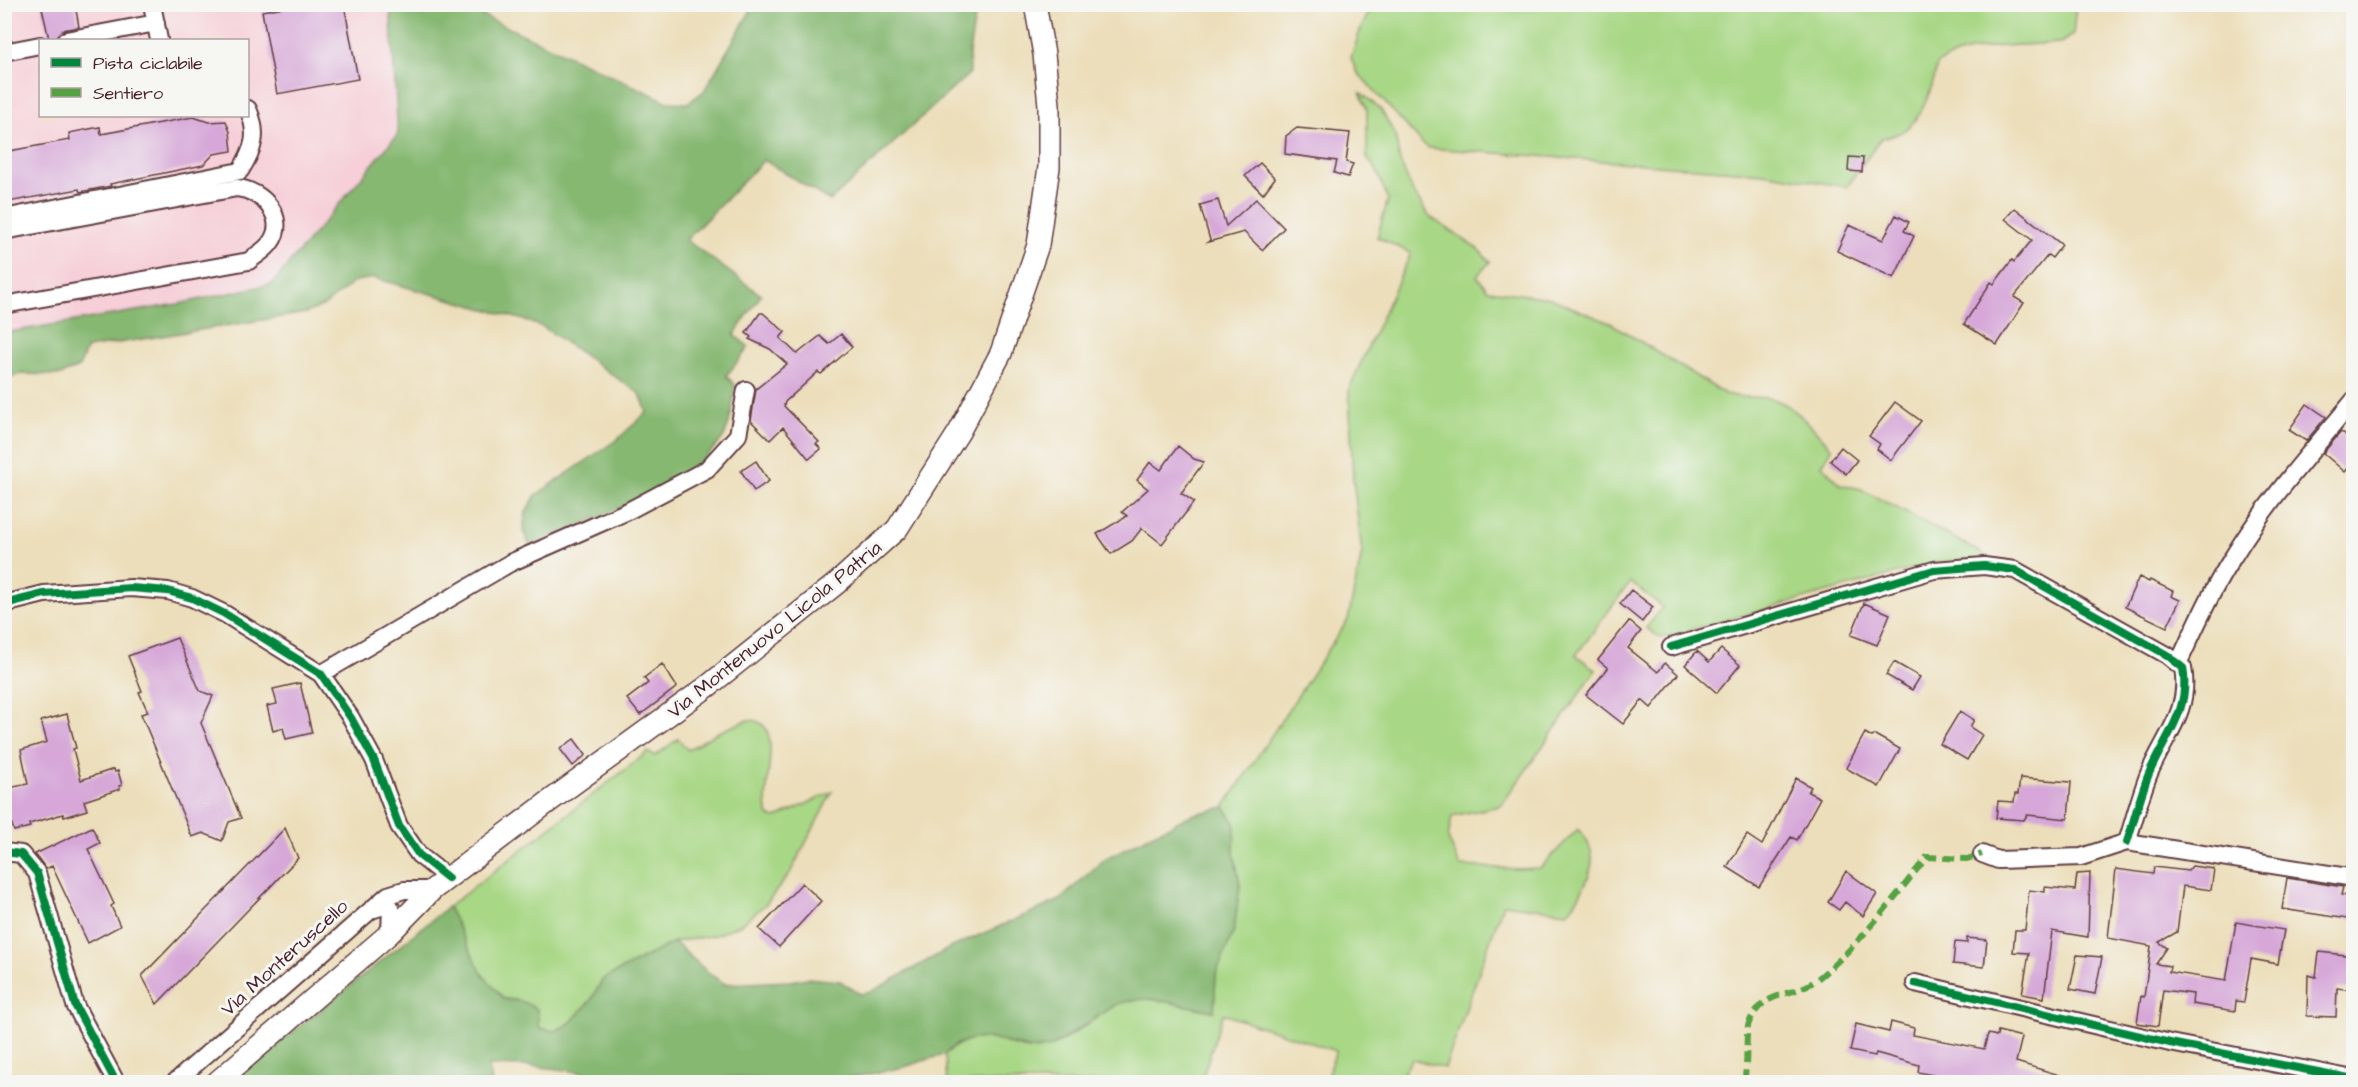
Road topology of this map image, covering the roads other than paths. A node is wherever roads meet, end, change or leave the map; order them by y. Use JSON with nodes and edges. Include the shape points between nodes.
{"nodes":[{"id":1,"x":152,"y":4,"type":"edge"},
{"id":2,"x":1035,"y":4,"type":"edge"},
{"id":3,"x":156,"y":23,"type":"junction"},
{"id":4,"x":71,"y":39,"type":"edge"},
{"id":5,"x":159,"y":39,"type":"edge"},
{"id":6,"x":39,"y":45,"type":"edge"},
{"id":7,"x":4,"y":52,"type":"edge"},
{"id":8,"x":249,"y":113,"type":"edge"},
{"id":9,"x":4,"y":218,"type":"edge"},
{"id":10,"x":4,"y":231,"type":"edge"},
{"id":11,"x":4,"y":305,"type":"edge"},
{"id":12,"x":746,"y":390,"type":"dead end"},
{"id":13,"x":2354,"y":400,"type":"edge"},
{"id":14,"x":4,"y":604,"type":"edge"},
{"id":15,"x":1671,"y":647,"type":"dead end"},
{"id":16,"x":2178,"y":664,"type":"junction"},
{"id":17,"x":321,"y":674,"type":"junction"},
{"id":18,"x":2127,"y":842,"type":"junction"},
{"id":19,"x":4,"y":852,"type":"edge"},
{"id":20,"x":1982,"y":854,"type":"dead end"},
{"id":21,"x":2354,"y":878,"type":"edge"},
{"id":22,"x":440,"y":884,"type":"junction"},
{"id":23,"x":368,"y":911,"type":"junction"},
{"id":24,"x":390,"y":933,"type":"junction"},
{"id":25,"x":1915,"y":983,"type":"dead end"},
{"id":26,"x":2354,"y":1079,"type":"edge"},
{"id":27,"x":116,"y":1083,"type":"edge"},
{"id":28,"x":175,"y":1083,"type":"edge"},
{"id":29,"x":216,"y":1083,"type":"edge"}],
"edges":[{"from":1,"to":3,"type":"street"},
{"from":2,"to":22,"type":"main road","name":"Via Montenuovo Licola Patria","via":[[1049,105],[1049,166],[1038,245],[1001,353],[959,432],[897,528],[837,583],[708,686]]},
{"from":3,"to":4,"type":"street"},
{"from":3,"to":5,"type":"street"},
{"from":6,"to":7,"type":"street"},
{"from":8,"to":9,"type":"street","via":[[254,129],[251,154],[240,171]]},
{"from":10,"to":11,"type":"street","via":[[237,188],[258,194],[273,210],[277,228],[272,241],[249,261]]},
{"from":12,"to":17,"type":"street","via":[[738,435],[707,469],[628,511],[510,563]]},
{"from":13,"to":16,"type":"street","via":[[2233,557]]},
{"from":14,"to":17,"type":"street","via":[[45,594],[94,589],[168,591],[225,614]]},
{"from":15,"to":16,"type":"street","via":[[1934,570],[1984,566],[2015,570]]},
{"from":16,"to":18,"type":"street","via":[[2183,668],[2186,683],[2181,710],[2149,775]]},
{"from":17,"to":22,"type":"street","via":[[374,760],[399,826]]},
{"from":18,"to":20,"type":"street","via":[[2081,857],[1998,860]]},
{"from":18,"to":21,"type":"street"},
{"from":19,"to":27,"type":"street","via":[[21,854],[37,873],[75,1005]]},
{"from":22,"to":23,"type":"street","name":"Via Monteruscello","via":[[388,895]]},
{"from":22,"to":24,"type":"main road","name":"Via Montenuovo Licola Patria"},
{"from":23,"to":24,"type":"street","via":[[387,905],[391,908]]},
{"from":23,"to":28,"type":"street","name":"Via Monteruscello"},
{"from":24,"to":29,"type":"main road","name":"Via Montenuovo Licola Patria"},
{"from":25,"to":26,"type":"street","via":[[2170,1043]]}]}
